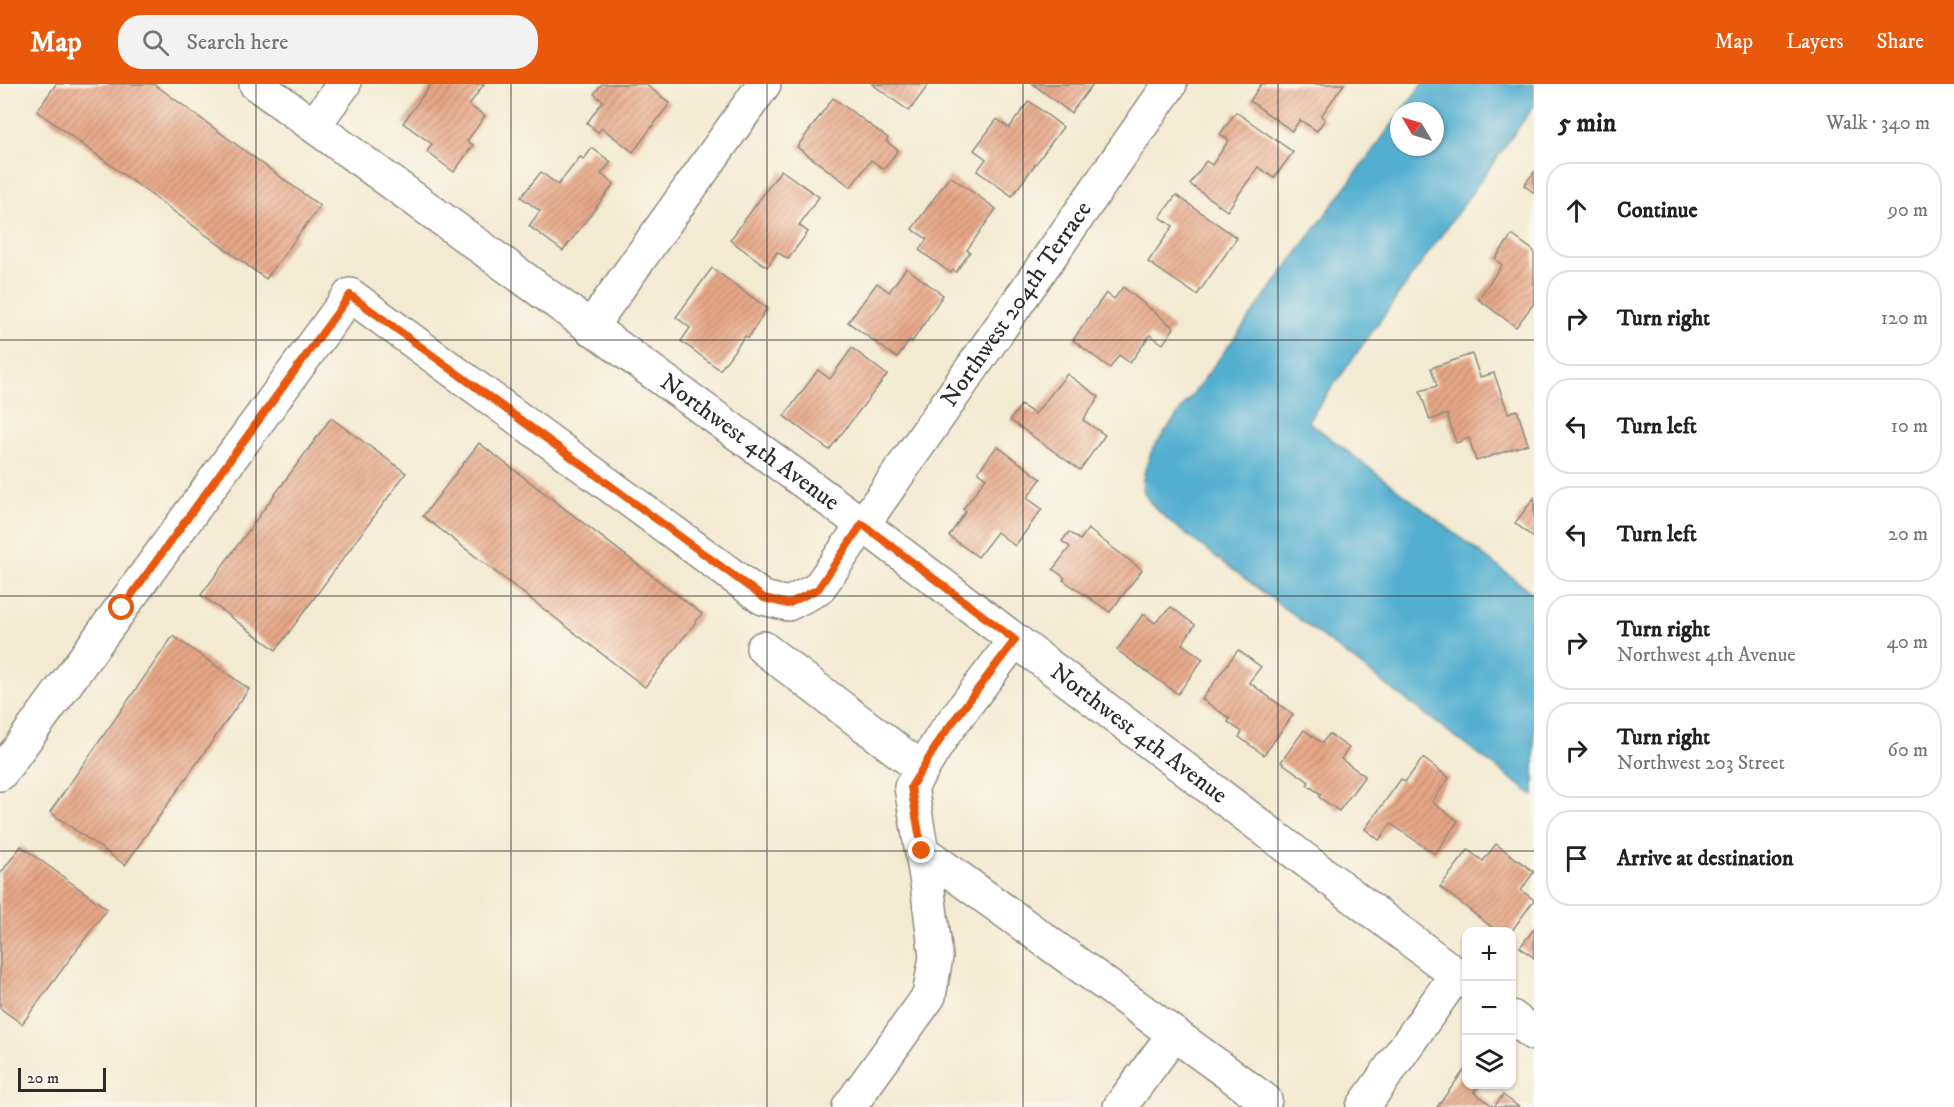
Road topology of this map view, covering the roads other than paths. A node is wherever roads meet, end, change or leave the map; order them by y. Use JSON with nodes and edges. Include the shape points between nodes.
{"nodes":[{"id":1,"x":256,"y":84,"type":"edge"},
{"id":2,"x":344,"y":84,"type":"edge"},
{"id":3,"x":764,"y":84,"type":"edge"},
{"id":4,"x":1170,"y":84,"type":"edge"},
{"id":5,"x":315,"y":124,"type":"junction"},
{"id":6,"x":590,"y":328,"type":"junction"},
{"id":7,"x":862,"y":524,"type":"junction"},
{"id":8,"x":1015,"y":640,"type":"junction"},
{"id":9,"x":763,"y":648,"type":"dead end"},
{"id":10,"x":922,"y":769,"type":"junction"},
{"id":11,"x":0,"y":774,"type":"edge"},
{"id":12,"x":922,"y":851,"type":"junction"},
{"id":13,"x":1462,"y":979,"type":"edge"},
{"id":14,"x":1516,"y":1020,"type":"edge"},
{"id":15,"x":1174,"y":1034,"type":"junction"},
{"id":16,"x":1534,"y":1034,"type":"edge"},
{"id":17,"x":1265,"y":1100,"type":"dead end"},
{"id":18,"x":849,"y":1107,"type":"edge"},
{"id":19,"x":1120,"y":1107,"type":"edge"},
{"id":20,"x":1363,"y":1107,"type":"edge"}],
"edges":[{"from":1,"to":5,"type":"street","name":"Northwest 4th Avenue"},
{"from":2,"to":5,"type":"street"},
{"from":3,"to":6,"type":"street"},
{"from":4,"to":7,"type":"street","name":"Northwest 204th Terrace"},
{"from":5,"to":6,"type":"street","name":"Northwest 4th Avenue"},
{"from":6,"to":7,"type":"street","name":"Northwest 4th Avenue"},
{"from":7,"to":8,"type":"street","name":"Northwest 4th Avenue"},
{"from":7,"to":11,"type":"street","name":"Northwest 204th Terrace","via":[[818,589],[788,604],[764,598],[350,295]]},
{"from":8,"to":10,"type":"street"},
{"from":8,"to":13,"type":"street","name":"Northwest 4th Avenue"},
{"from":9,"to":10,"type":"street"},
{"from":10,"to":12,"type":"street","via":[[911,787]]},
{"from":12,"to":15,"type":"street"},
{"from":12,"to":18,"type":"street","via":[[936,957],[930,996]]},
{"from":13,"to":20,"type":"street"},
{"from":14,"to":16,"type":"street"},
{"from":15,"to":17,"type":"street"},
{"from":15,"to":19,"type":"street"}]}
